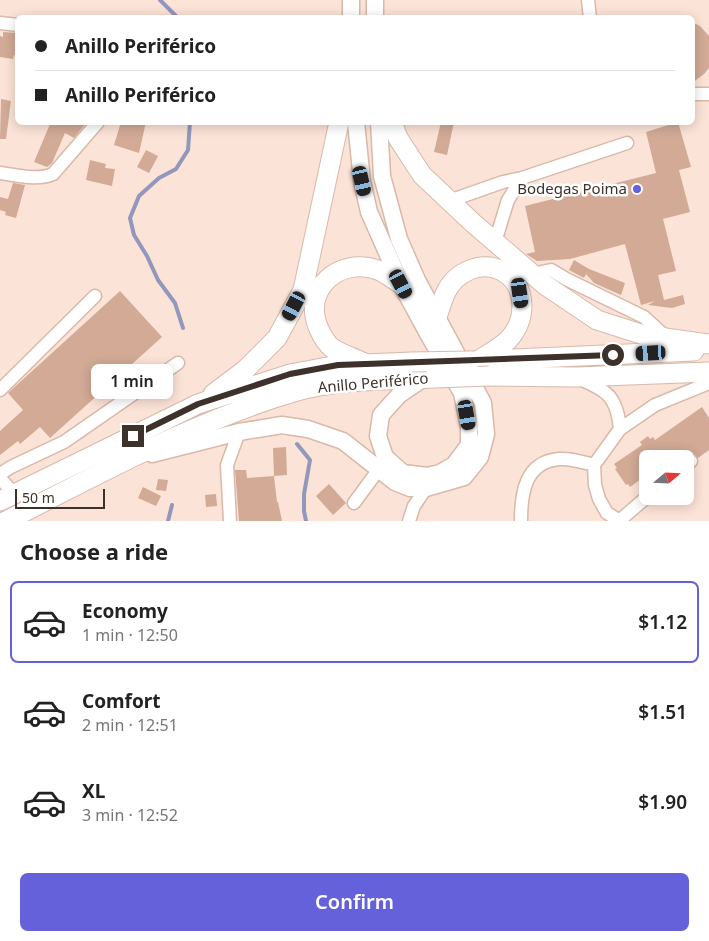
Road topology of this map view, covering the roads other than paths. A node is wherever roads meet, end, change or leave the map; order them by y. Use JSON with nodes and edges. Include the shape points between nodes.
{"nodes":[{"id":1,"x":351,"y":0,"type":"edge"},
{"id":2,"x":375,"y":0,"type":"edge"},
{"id":3,"x":588,"y":0,"type":"edge"},
{"id":4,"x":351,"y":15,"type":"edge"},
{"id":5,"x":375,"y":15,"type":"edge"},
{"id":6,"x":590,"y":15,"type":"edge"},
{"id":7,"x":0,"y":23,"type":"edge"},
{"id":8,"x":15,"y":25,"type":"edge"},
{"id":9,"x":695,"y":94,"type":"edge"},
{"id":10,"x":709,"y":94,"type":"edge"},
{"id":11,"x":95,"y":125,"type":"edge"},
{"id":12,"x":338,"y":125,"type":"edge"},
{"id":13,"x":356,"y":125,"type":"edge"},
{"id":14,"x":379,"y":125,"type":"edge"},
{"id":15,"x":393,"y":125,"type":"edge"},
{"id":16,"x":628,"y":143,"type":"dead end"},
{"id":17,"x":0,"y":173,"type":"edge"},
{"id":18,"x":522,"y":178,"type":"junction"},
{"id":19,"x":449,"y":200,"type":"junction"},
{"id":20,"x":495,"y":242,"type":"junction"},
{"id":21,"x":401,"y":284,"type":"junction"},
{"id":22,"x":95,"y":296,"type":"dead end"},
{"id":23,"x":437,"y":317,"type":"junction"},
{"id":24,"x":709,"y":344,"type":"edge"},
{"id":25,"x":709,"y":350,"type":"edge"},
{"id":26,"x":474,"y":361,"type":"junction"},
{"id":27,"x":178,"y":363,"type":"dead end"},
{"id":28,"x":365,"y":363,"type":"junction"},
{"id":29,"x":709,"y":372,"type":"edge"},
{"id":30,"x":577,"y":377,"type":"junction"},
{"id":31,"x":429,"y":378,"type":"junction"},
{"id":32,"x":709,"y":383,"type":"edge"},
{"id":33,"x":0,"y":390,"type":"edge"},
{"id":34,"x":198,"y":404,"type":"junction"},
{"id":35,"x":620,"y":429,"type":"junction"},
{"id":36,"x":239,"y":432,"type":"junction"},
{"id":37,"x":128,"y":460,"type":"junction"},
{"id":38,"x":594,"y":465,"type":"junction"},
{"id":39,"x":379,"y":470,"type":"junction"},
{"id":40,"x":0,"y":474,"type":"edge"},
{"id":41,"x":0,"y":478,"type":"edge"},
{"id":42,"x":426,"y":488,"type":"junction"},
{"id":43,"x":7,"y":498,"type":"edge"},
{"id":44,"x":354,"y":503,"type":"dead end"},
{"id":45,"x":639,"y":504,"type":"edge"},
{"id":46,"x":6,"y":521,"type":"edge"},
{"id":47,"x":230,"y":521,"type":"edge"},
{"id":48,"x":409,"y":521,"type":"edge"},
{"id":49,"x":521,"y":521,"type":"edge"},
{"id":50,"x":619,"y":521,"type":"edge"}],
"edges":[{"from":1,"to":4,"type":"main road"},
{"from":2,"to":5,"type":"main road"},
{"from":3,"to":6,"type":"street"},
{"from":7,"to":8,"type":"street"},
{"from":9,"to":10,"type":"street"},
{"from":11,"to":17,"type":"street","via":[[53,174],[37,178]]},
{"from":12,"to":34,"type":"highway","via":[[303,290],[277,338],[246,370]]},
{"from":13,"to":21,"type":"main road","via":[[369,212]]},
{"from":14,"to":23,"type":"main road","via":[[382,176],[389,207],[399,240]]},
{"from":15,"to":19,"type":"highway","via":[[422,175]]},
{"from":16,"to":18,"type":"street"},
{"from":18,"to":19,"type":"street"},
{"from":18,"to":20,"type":"street","via":[[508,200]]},
{"from":19,"to":20,"type":"highway"},
{"from":20,"to":24,"type":"highway","via":[[545,285],[597,320],[644,335]]},
{"from":21,"to":28,"type":"highway","via":[[378,270],[347,267],[331,275],[319,290],[314,306],[323,338],[332,348]]},
{"from":21,"to":31,"type":"main road","via":[[462,393],[469,426],[469,445],[454,464],[440,473],[427,476],[403,473],[385,457],[378,436],[381,415],[399,395]]},
{"from":22,"to":33,"type":"street"},
{"from":23,"to":26,"type":"highway","via":[[446,291],[457,277],[469,269],[485,266],[502,271],[514,281],[523,309],[518,326],[507,341]]},
{"from":23,"to":42,"type":"main road","via":[[483,403],[486,434],[480,457],[464,477]]},
{"from":25,"to":26,"type":"highway","name":"Anillo Periférico"},
{"from":26,"to":28,"type":"highway","name":"Anillo Periférico","bridge":true},
{"from":27,"to":40,"type":"street","via":[[64,442]]},
{"from":28,"to":34,"type":"highway","name":"Anillo Periférico","via":[[290,374]]},
{"from":29,"to":30,"type":"highway","name":"Anillo Periférico"},
{"from":30,"to":31,"type":"highway","name":"Anillo Periférico","bridge":true},
{"from":30,"to":35,"type":"street","via":[[599,387],[612,398]]},
{"from":31,"to":37,"type":"highway","name":"Anillo Periférico","via":[[336,384],[295,392],[204,423]]},
{"from":32,"to":35,"type":"street","via":[[655,405]]},
{"from":34,"to":43,"type":"highway","name":"Anillo Periférico"},
{"from":35,"to":38,"type":"street"},
{"from":36,"to":37,"type":"main road"},
{"from":36,"to":39,"type":"main road","via":[[282,426],[308,429],[343,441]]},
{"from":36,"to":47,"type":"street","via":[[227,465]]},
{"from":37,"to":46,"type":"highway","name":"Anillo Periférico"},
{"from":38,"to":49,"type":"street","via":[[561,458],[538,467],[529,475],[525,485]]},
{"from":38,"to":50,"type":"street","via":[[599,499],[608,513]]},
{"from":39,"to":42,"type":"main road","via":[[410,488]]},
{"from":39,"to":44,"type":"street"},
{"from":41,"to":43,"type":"street"},
{"from":42,"to":48,"type":"street"},
{"from":45,"to":50,"type":"street"}]}
